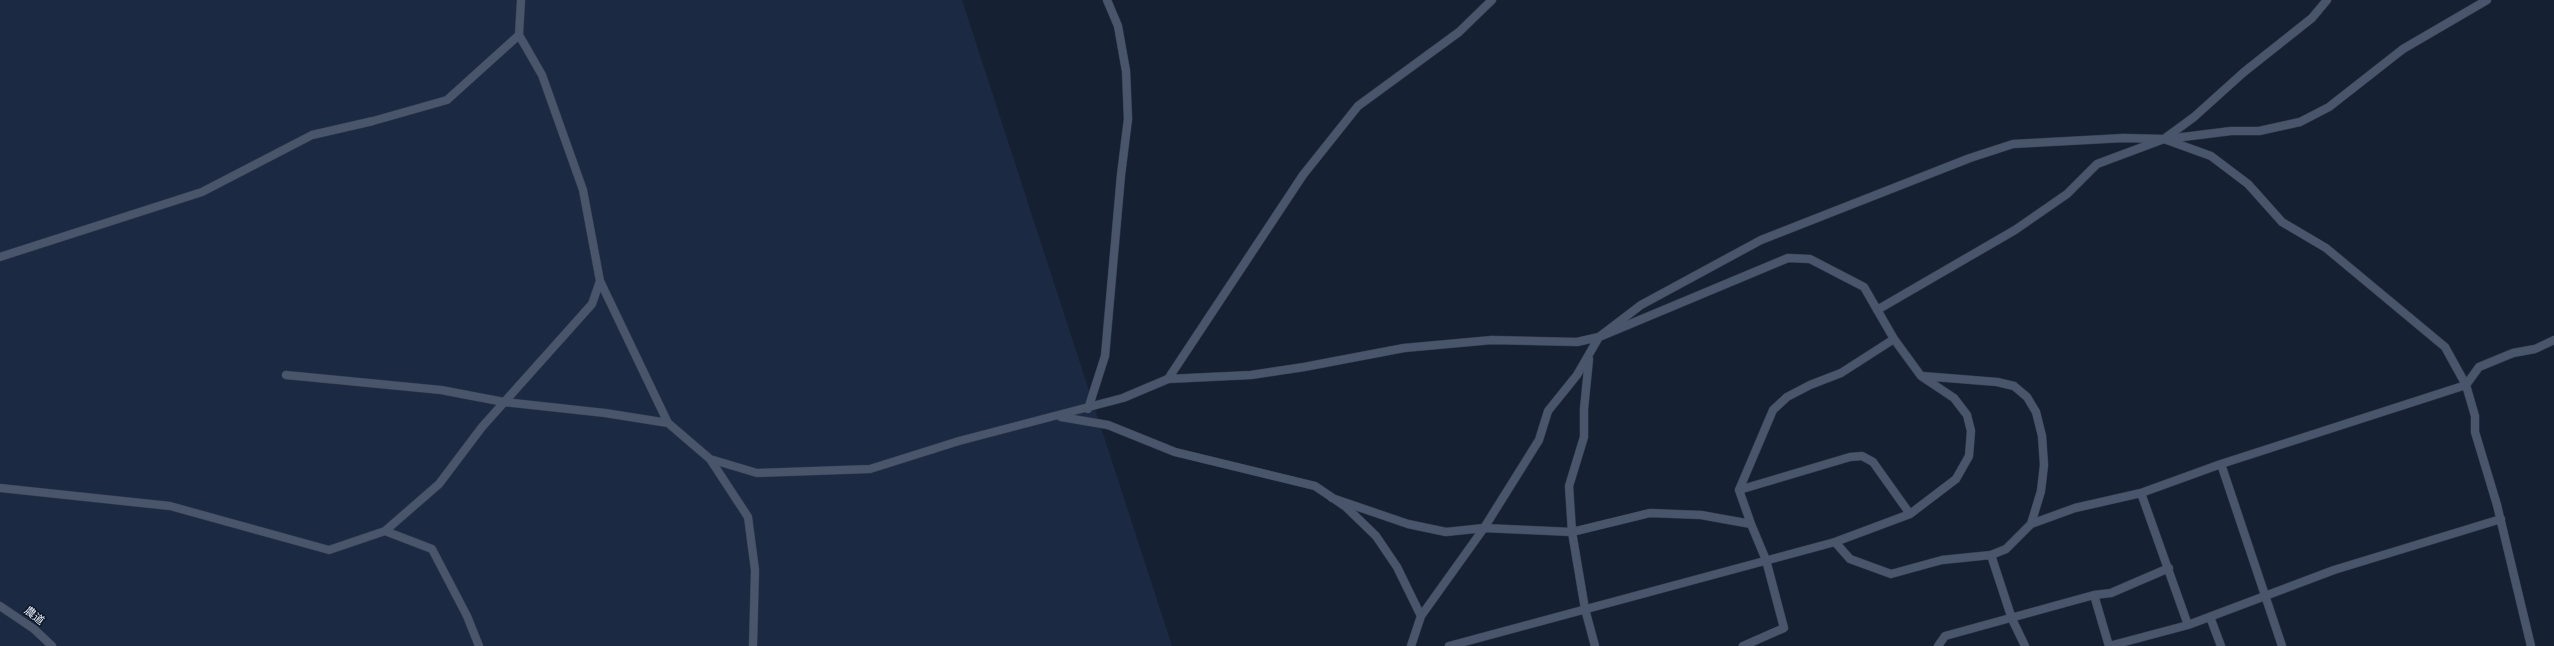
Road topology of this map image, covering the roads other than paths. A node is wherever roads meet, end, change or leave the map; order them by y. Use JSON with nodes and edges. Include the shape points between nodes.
{"nodes":[{"id":1,"x":521,"y":0,"type":"edge"},
{"id":2,"x":1108,"y":0,"type":"edge"},
{"id":3,"x":1492,"y":0,"type":"edge"},
{"id":4,"x":2327,"y":0,"type":"edge"},
{"id":5,"x":2487,"y":0,"type":"edge"},
{"id":6,"x":519,"y":35,"type":"junction"},
{"id":7,"x":2164,"y":139,"type":"junction"},
{"id":8,"x":0,"y":257,"type":"edge"},
{"id":9,"x":600,"y":281,"type":"junction"},
{"id":10,"x":1877,"y":310,"type":"junction"},
{"id":11,"x":1599,"y":337,"type":"junction"},
{"id":12,"x":1894,"y":339,"type":"junction"},
{"id":13,"x":2554,"y":340,"type":"edge"},
{"id":14,"x":1590,"y":356,"type":"junction"},
{"id":15,"x":286,"y":375,"type":"dead end"},
{"id":16,"x":1921,"y":376,"type":"junction"},
{"id":17,"x":1168,"y":379,"type":"junction"},
{"id":18,"x":2466,"y":385,"type":"junction"},
{"id":19,"x":504,"y":402,"type":"junction"},
{"id":20,"x":1088,"y":409,"type":"junction"},
{"id":21,"x":1058,"y":417,"type":"junction"},
{"id":22,"x":668,"y":423,"type":"junction"},
{"id":23,"x":710,"y":459,"type":"junction"},
{"id":24,"x":2221,"y":464,"type":"junction"},
{"id":25,"x":0,"y":488,"type":"edge"},
{"id":26,"x":1739,"y":490,"type":"junction"},
{"id":27,"x":2141,"y":493,"type":"junction"},
{"id":28,"x":1332,"y":498,"type":"junction"},
{"id":29,"x":1910,"y":514,"type":"junction"},
{"id":30,"x":2501,"y":519,"type":"junction"},
{"id":31,"x":1751,"y":524,"type":"junction"},
{"id":32,"x":2031,"y":524,"type":"junction"},
{"id":33,"x":1484,"y":528,"type":"junction"},
{"id":34,"x":385,"y":531,"type":"junction"},
{"id":35,"x":1572,"y":532,"type":"junction"},
{"id":36,"x":1834,"y":542,"type":"junction"},
{"id":37,"x":1991,"y":555,"type":"junction"},
{"id":38,"x":1766,"y":560,"type":"junction"},
{"id":39,"x":2169,"y":568,"type":"junction"},
{"id":40,"x":2094,"y":595,"type":"junction"},
{"id":41,"x":2264,"y":595,"type":"junction"},
{"id":42,"x":0,"y":606,"type":"edge"},
{"id":43,"x":1585,"y":609,"type":"junction"},
{"id":44,"x":1421,"y":616,"type":"junction"},
{"id":45,"x":2210,"y":617,"type":"junction"},
{"id":46,"x":2012,"y":619,"type":"junction"},
{"id":47,"x":2188,"y":625,"type":"junction"},
{"id":48,"x":1468,"y":644,"type":"edge"},
{"id":49,"x":1746,"y":645,"type":"edge"},
{"id":50,"x":52,"y":646,"type":"edge"},
{"id":51,"x":479,"y":646,"type":"edge"},
{"id":52,"x":753,"y":646,"type":"edge"},
{"id":53,"x":1411,"y":646,"type":"edge"},
{"id":54,"x":1449,"y":646,"type":"edge"},
{"id":55,"x":1595,"y":646,"type":"edge"},
{"id":56,"x":1938,"y":646,"type":"edge"},
{"id":57,"x":2025,"y":646,"type":"edge"},
{"id":58,"x":2109,"y":646,"type":"edge"},
{"id":59,"x":2221,"y":646,"type":"edge"},
{"id":60,"x":2282,"y":646,"type":"edge"},
{"id":61,"x":2531,"y":646,"type":"edge"}],
"edges":[{"from":1,"to":6,"type":"street"},
{"from":2,"to":20,"type":"street","via":[[1118,26],[1126,71],[1128,119],[1106,356]]},
{"from":3,"to":17,"type":"street","via":[[1459,32],[1358,106],[1303,175]]},
{"from":4,"to":7,"type":"street","via":[[2312,18]]},
{"from":5,"to":7,"type":"street","via":[[2403,49],[2329,107],[2300,122],[2259,131],[2231,131]]},
{"from":6,"to":8,"type":"street","via":[[447,100],[312,135],[202,192]]},
{"from":6,"to":9,"type":"street","via":[[542,75],[582,190]]},
{"from":7,"to":10,"type":"street","via":[[2097,164],[2066,194],[2015,230]]},
{"from":7,"to":11,"type":"street","via":[[2124,138],[2013,144],[1970,158],[1761,240],[1641,305]]},
{"from":7,"to":18,"type":"street","via":[[2211,156],[2248,184],[2282,222],[2326,248],[2445,347]]},
{"from":9,"to":19,"type":"street","via":[[592,304]]},
{"from":9,"to":22,"type":"street"},
{"from":10,"to":11,"type":"street","via":[[1864,287],[1810,259],[1788,258]]},
{"from":10,"to":12,"type":"street"},
{"from":11,"to":14,"type":"street"},
{"from":11,"to":17,"type":"street","via":[[1577,342],[1492,340],[1412,347],[1251,375]]},
{"from":12,"to":16,"type":"street"},
{"from":12,"to":26,"type":"street","via":[[1841,373],[1787,397],[1773,410]]},
{"from":13,"to":18,"type":"street","via":[[2535,349],[2479,367]]},
{"from":14,"to":33,"type":"street","via":[[1548,412],[1539,440]]},
{"from":14,"to":35,"type":"street","via":[[1584,409],[1584,437],[1569,486]]},
{"from":15,"to":19,"type":"street","via":[[441,390]]},
{"from":16,"to":29,"type":"street","via":[[1954,398],[1967,415],[1971,431],[1969,456],[1956,479]]},
{"from":16,"to":32,"type":"street","via":[[1997,382],[2014,386],[2027,397],[2038,418],[2044,465],[2041,491]]},
{"from":17,"to":20,"type":"street"},
{"from":18,"to":24,"type":"street"},
{"from":18,"to":30,"type":"street","via":[[2474,416],[2475,432]]},
{"from":19,"to":22,"type":"street"},
{"from":19,"to":34,"type":"street","via":[[439,484]]},
{"from":20,"to":21,"type":"street"},
{"from":21,"to":23,"type":"street","via":[[959,441],[870,469],[757,473]]},
{"from":21,"to":28,"type":"street","via":[[1108,425],[1175,452],[1315,486]]},
{"from":22,"to":23,"type":"street"},
{"from":23,"to":52,"type":"street","via":[[748,517],[755,570]]},
{"from":24,"to":27,"type":"street"},
{"from":24,"to":41,"type":"street"},
{"from":25,"to":34,"type":"street","via":[[170,506],[329,550]]},
{"from":26,"to":29,"type":"street","via":[[1850,457],[1862,456],[1873,462]]},
{"from":26,"to":31,"type":"street"},
{"from":27,"to":32,"type":"street","via":[[2075,508]]},
{"from":27,"to":39,"type":"street"},
{"from":28,"to":33,"type":"street","via":[[1408,524],[1446,532]]},
{"from":28,"to":44,"type":"street","via":[[1346,507],[1376,536],[1397,567]]},
{"from":29,"to":36,"type":"street"},
{"from":30,"to":41,"type":"street","via":[[2334,570]]},
{"from":30,"to":61,"type":"street"},
{"from":31,"to":35,"type":"street","via":[[1702,515],[1650,512]]},
{"from":31,"to":38,"type":"street"},
{"from":32,"to":37,"type":"street","via":[[2006,549]]},
{"from":33,"to":35,"type":"street"},
{"from":33,"to":44,"type":"street"},
{"from":34,"to":51,"type":"street","via":[[432,549],[467,616]]},
{"from":35,"to":43,"type":"street"},
{"from":36,"to":37,"type":"street","via":[[1850,559],[1891,574],[1942,560]]},
{"from":36,"to":38,"type":"street"},
{"from":37,"to":46,"type":"street"},
{"from":38,"to":43,"type":"street"},
{"from":38,"to":49,"type":"street","via":[[1784,628]]},
{"from":39,"to":40,"type":"street","via":[[2111,593]]},
{"from":39,"to":47,"type":"street"},
{"from":40,"to":46,"type":"street"},
{"from":40,"to":58,"type":"street"},
{"from":41,"to":45,"type":"street"},
{"from":41,"to":60,"type":"street"},
{"from":42,"to":50,"type":"street","name":"農道","via":[[34,629]]},
{"from":43,"to":48,"type":"street"},
{"from":43,"to":55,"type":"street"},
{"from":44,"to":53,"type":"street"},
{"from":45,"to":47,"type":"street"},
{"from":45,"to":59,"type":"street"},
{"from":46,"to":56,"type":"street","via":[[1976,626],[1945,636]]},
{"from":46,"to":57,"type":"street"},
{"from":47,"to":58,"type":"street"},
{"from":48,"to":54,"type":"street"}]}
